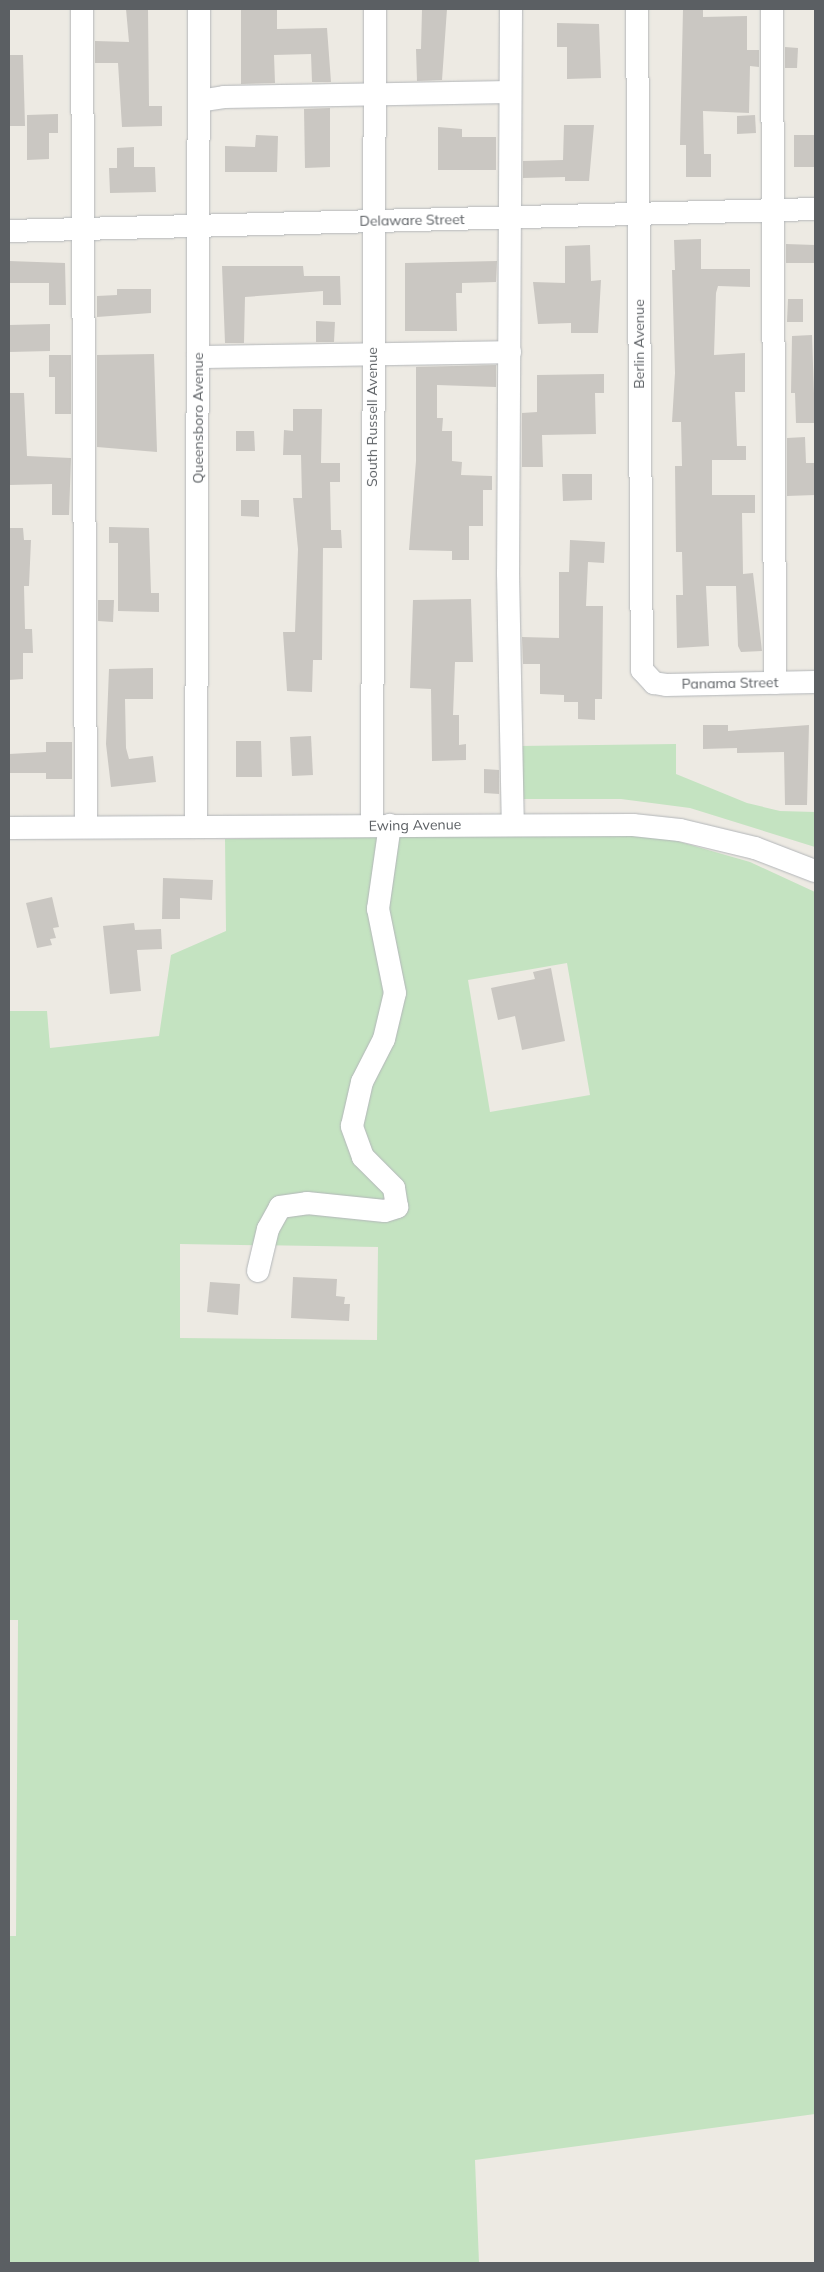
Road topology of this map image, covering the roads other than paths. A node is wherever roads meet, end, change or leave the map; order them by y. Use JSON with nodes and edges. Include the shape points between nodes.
{"nodes":[{"id":1,"x":82,"y":9,"type":"edge"},
{"id":2,"x":200,"y":9,"type":"edge"},
{"id":3,"x":375,"y":9,"type":"edge"},
{"id":4,"x":511,"y":9,"type":"edge"},
{"id":5,"x":637,"y":9,"type":"edge"},
{"id":6,"x":772,"y":9,"type":"edge"},
{"id":7,"x":510,"y":92,"type":"junction"},
{"id":8,"x":373,"y":94,"type":"junction"},
{"id":9,"x":199,"y":101,"type":"junction"},
{"id":10,"x":815,"y":209,"type":"edge"},
{"id":11,"x":773,"y":210,"type":"junction"},
{"id":12,"x":638,"y":213,"type":"junction"},
{"id":13,"x":511,"y":217,"type":"junction"},
{"id":14,"x":374,"y":220,"type":"junction"},
{"id":15,"x":198,"y":226,"type":"junction"},
{"id":16,"x":82,"y":228,"type":"junction"},
{"id":17,"x":9,"y":231,"type":"edge"},
{"id":18,"x":510,"y":352,"type":"junction"},
{"id":19,"x":373,"y":355,"type":"junction"},
{"id":20,"x":198,"y":357,"type":"junction"},
{"id":21,"x":646,"y":678,"type":"joint"},
{"id":22,"x":815,"y":682,"type":"edge"},
{"id":23,"x":775,"y":683,"type":"junction"},
{"id":24,"x":513,"y":824,"type":"junction"},
{"id":25,"x":381,"y":825,"type":"junction"},
{"id":26,"x":86,"y":827,"type":"junction"},
{"id":27,"x":196,"y":827,"type":"junction"},
{"id":28,"x":9,"y":828,"type":"edge"},
{"id":29,"x":815,"y":871,"type":"edge"},
{"id":30,"x":258,"y":1271,"type":"dead end"}],
"edges":[{"from":1,"to":16,"type":"street"},
{"from":2,"to":9,"type":"street","name":"Queensboro Avenue"},
{"from":3,"to":8,"type":"street","name":"South Russell Avenue"},
{"from":4,"to":7,"type":"street"},
{"from":5,"to":12,"type":"street","name":"Berlin Avenue"},
{"from":6,"to":11,"type":"street"},
{"from":7,"to":8,"type":"street"},
{"from":7,"to":13,"type":"street"},
{"from":8,"to":9,"type":"street","via":[[224,97]]},
{"from":8,"to":14,"type":"street","name":"South Russell Avenue"},
{"from":9,"to":15,"type":"street","name":"Queensboro Avenue"},
{"from":10,"to":11,"type":"street","name":"Delaware Street"},
{"from":11,"to":12,"type":"street","name":"Delaware Street"},
{"from":11,"to":23,"type":"street"},
{"from":12,"to":13,"type":"street","name":"Delaware Street"},
{"from":12,"to":21,"type":"street","name":"Berlin Avenue","via":[[640,659]]},
{"from":13,"to":14,"type":"street","name":"Delaware Street"},
{"from":13,"to":18,"type":"street"},
{"from":14,"to":15,"type":"street","name":"Delaware Street"},
{"from":14,"to":19,"type":"street","name":"South Russell Avenue"},
{"from":15,"to":16,"type":"street","name":"Delaware Street"},
{"from":15,"to":20,"type":"street","name":"Queensboro Avenue"},
{"from":16,"to":17,"type":"street","name":"Delaware Street"},
{"from":16,"to":26,"type":"street"},
{"from":18,"to":19,"type":"street"},
{"from":18,"to":24,"type":"street","via":[[508,573]]},
{"from":19,"to":20,"type":"street"},
{"from":19,"to":25,"type":"street","name":"South Russell Avenue"},
{"from":20,"to":27,"type":"street","name":"Queensboro Avenue"},
{"from":21,"to":23,"type":"street","name":"Panama Street","via":[[666,685]]},
{"from":22,"to":23,"type":"street","name":"Panama Street"},
{"from":24,"to":25,"type":"street","name":"Ewing Avenue"},
{"from":24,"to":29,"type":"street","name":"Ewing Avenue","via":[[603,823],[680,830],[755,848]]},
{"from":25,"to":27,"type":"street","name":"Ewing Avenue"},
{"from":25,"to":30,"type":"street","name":"South Russell Avenue","via":[[378,909],[395,993],[384,1039],[362,1082],[352,1126],[363,1157],[394,1188],[397,1206],[385,1211],[316,1203],[280,1208],[268,1229]]},
{"from":26,"to":27,"type":"street","name":"Ewing Avenue"},
{"from":26,"to":28,"type":"street","name":"Ewing Avenue"}]}
